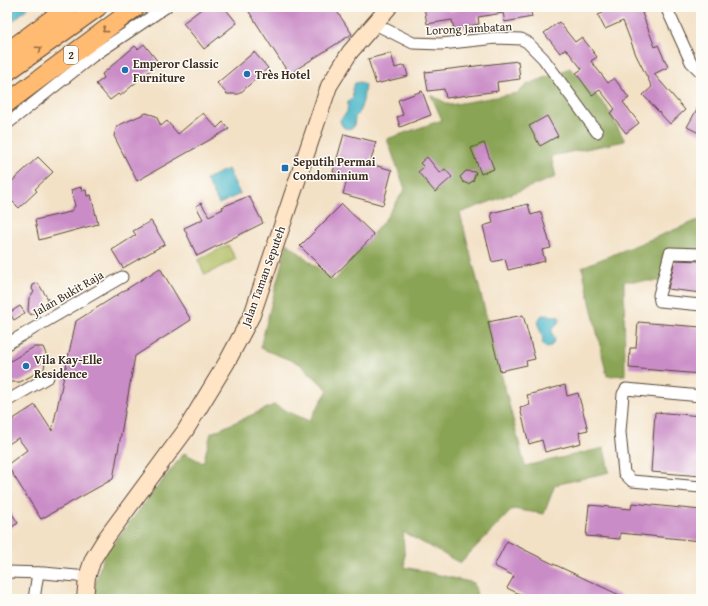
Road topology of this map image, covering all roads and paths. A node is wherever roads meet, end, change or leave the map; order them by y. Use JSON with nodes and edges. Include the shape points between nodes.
{"nodes":[{"id":1,"x":68,"y":7,"type":"edge"},
{"id":2,"x":98,"y":7,"type":"edge"},
{"id":3,"x":136,"y":7,"type":"edge"},
{"id":4,"x":166,"y":7,"type":"edge"},
{"id":5,"x":389,"y":7,"type":"edge"},
{"id":6,"x":666,"y":7,"type":"edge"},
{"id":7,"x":375,"y":24,"type":"junction"},
{"id":8,"x":7,"y":52,"type":"edge"},
{"id":9,"x":7,"y":72,"type":"edge"},
{"id":10,"x":701,"y":72,"type":"edge"},
{"id":11,"x":7,"y":103,"type":"edge"},
{"id":12,"x":7,"y":124,"type":"edge"},
{"id":13,"x":597,"y":132,"type":"dead end"},
{"id":14,"x":701,"y":254,"type":"edge"},
{"id":15,"x":122,"y":277,"type":"dead end"},
{"id":16,"x":701,"y":305,"type":"edge"},
{"id":17,"x":7,"y":344,"type":"edge"},
{"id":18,"x":48,"y":377,"type":"dead end"},
{"id":19,"x":701,"y":396,"type":"edge"},
{"id":20,"x":7,"y":401,"type":"edge"},
{"id":21,"x":701,"y":487,"type":"edge"},
{"id":22,"x":7,"y":572,"type":"edge"},
{"id":23,"x":38,"y":573,"type":"junction"},
{"id":24,"x":87,"y":577,"type":"junction"},
{"id":25,"x":34,"y":599,"type":"edge"},
{"id":26,"x":85,"y":599,"type":"edge"}],
"edges":[{"from":1,"to":8,"type":"main road"},
{"from":9,"to":2,"type":"main road","number":"2","one_way":true},
{"from":3,"to":11,"type":"main road","number":"2","one_way":true},
{"from":4,"to":12,"type":"street","via":[[93,56]]},
{"from":5,"to":7,"type":"street","name":"Jalan Taman Seputeh"},
{"from":6,"to":10,"type":"street","via":[[691,62]]},
{"from":7,"to":13,"type":"street","name":"Lorong Jambatan","via":[[413,43],[441,44],[496,38],[521,39],[528,42],[543,58]]},
{"from":7,"to":24,"type":"street","name":"Jalan Taman Seputeh","via":[[350,52],[329,86],[252,315],[189,425],[106,538],[93,559]]},
{"from":14,"to":16,"type":"street","via":[[670,254],[659,295],[660,301]]},
{"from":15,"to":17,"type":"street","name":"Jalan Bukit Raja"},
{"from":18,"to":20,"type":"street"},
{"from":19,"to":21,"type":"street","via":[[626,389],[623,394],[620,432],[624,473],[632,481]]},
{"from":22,"to":23,"type":"street"},
{"from":23,"to":24,"type":"street"},
{"from":23,"to":25,"type":"street"},
{"from":24,"to":26,"type":"street","name":"Jalan Taman Seputeh"}]}
